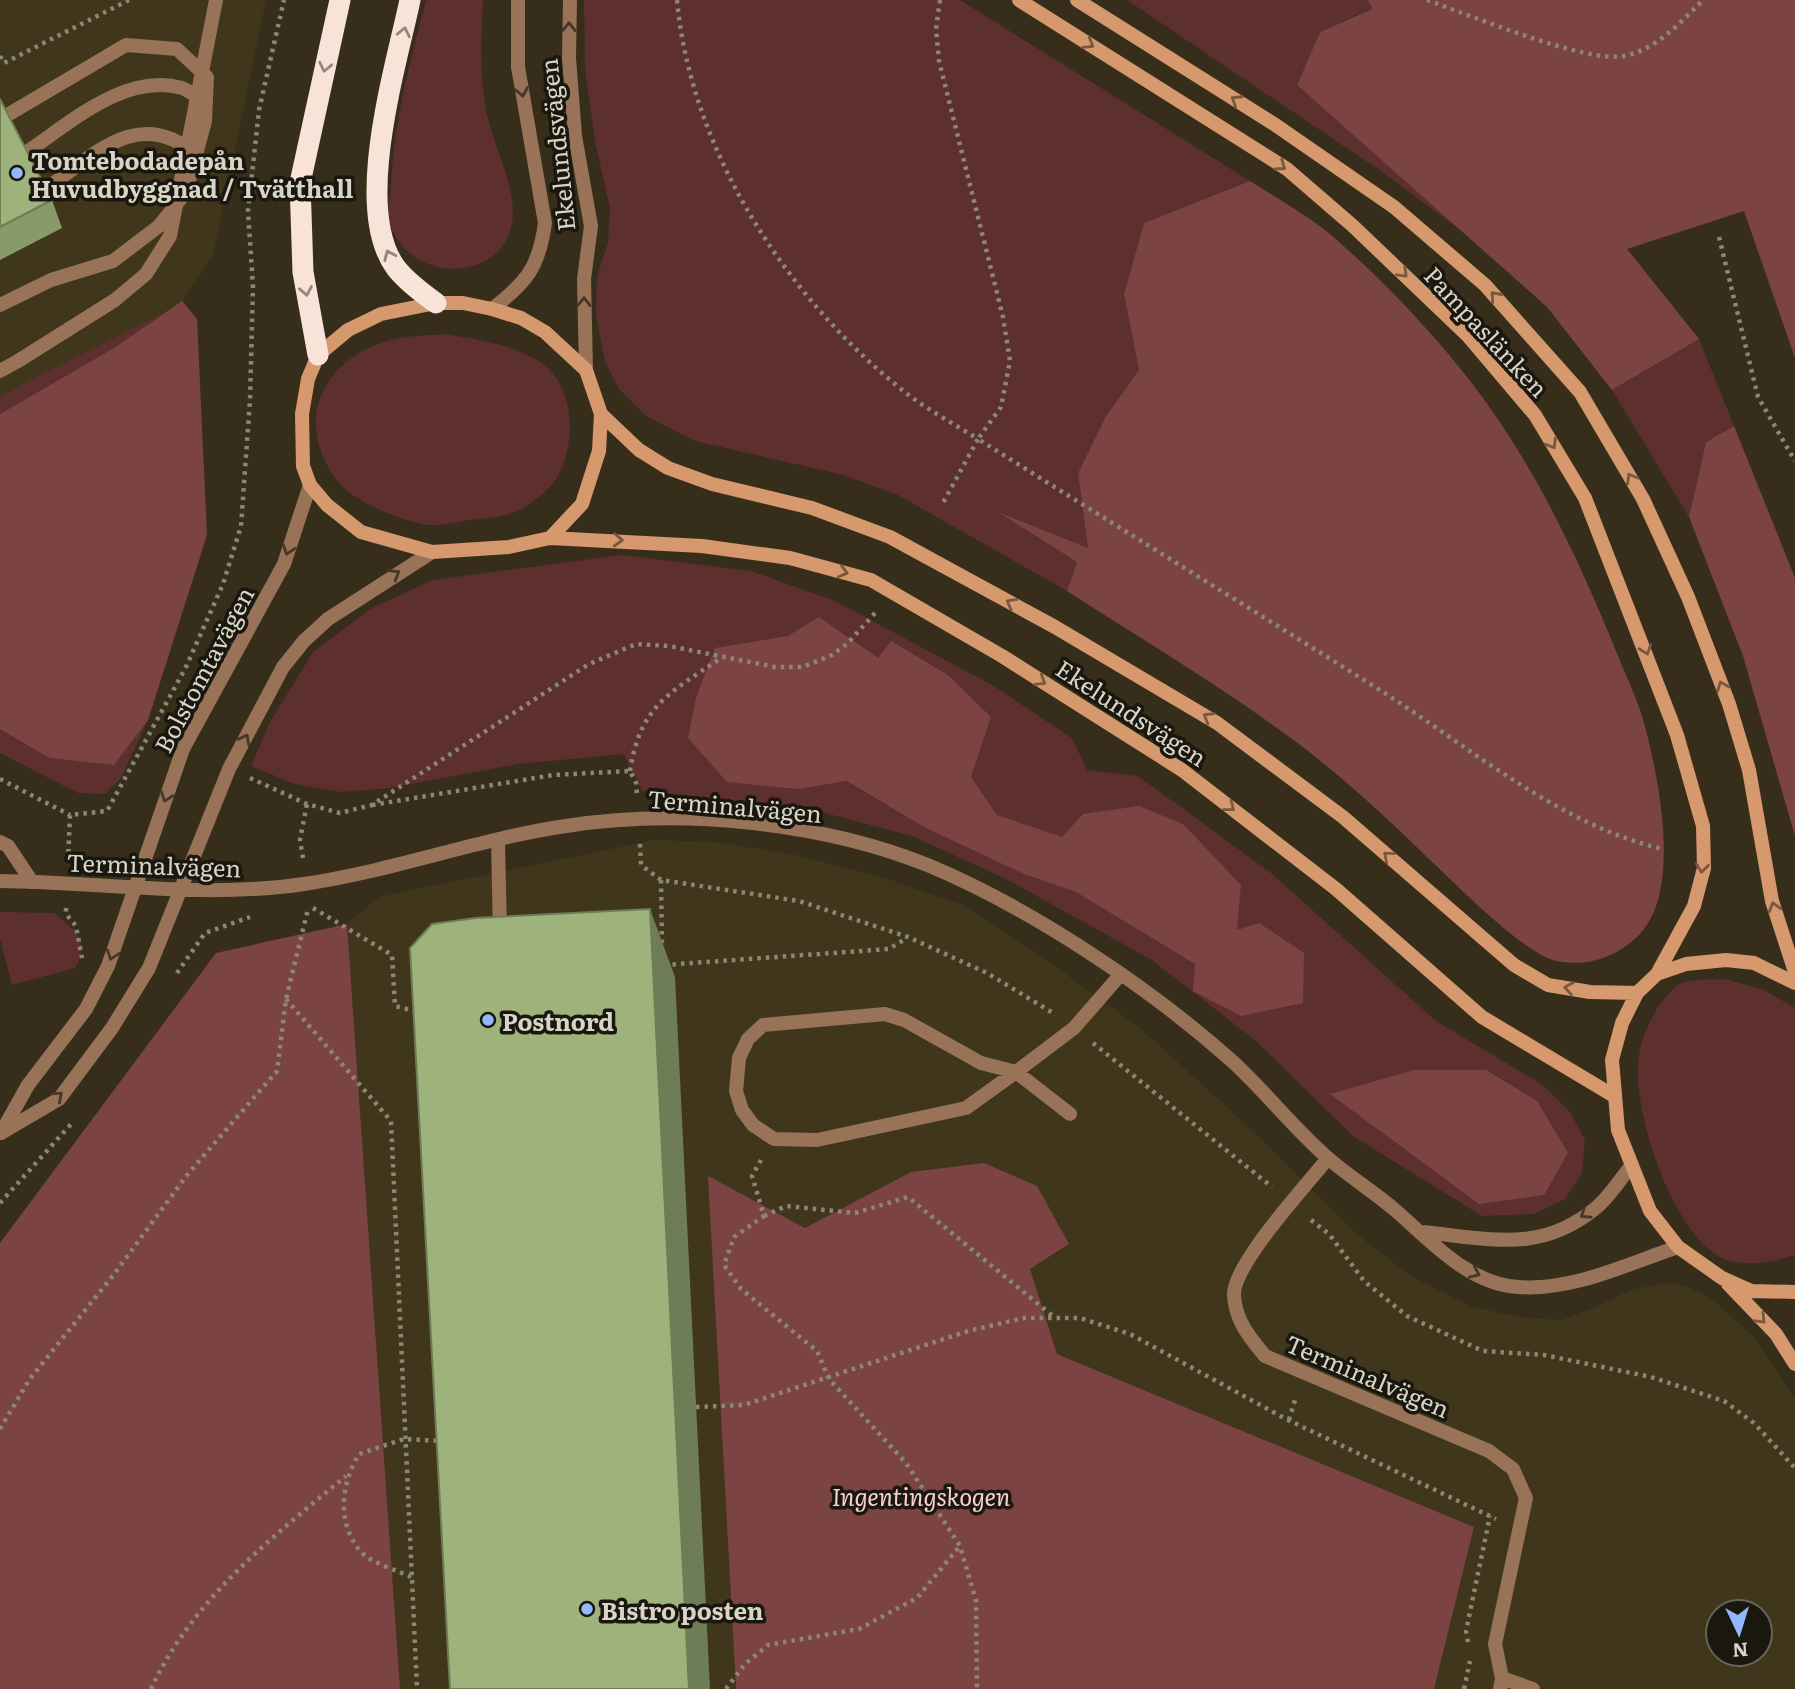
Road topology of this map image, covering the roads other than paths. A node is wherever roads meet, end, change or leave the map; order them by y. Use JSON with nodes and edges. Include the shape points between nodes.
{"nodes":[{"id":1,"x":216,"y":0,"type":"edge"},
{"id":2,"x":340,"y":0,"type":"edge"},
{"id":3,"x":411,"y":0,"type":"edge"},
{"id":4,"x":518,"y":0,"type":"edge"},
{"id":5,"x":570,"y":0,"type":"edge"},
{"id":6,"x":1077,"y":0,"type":"edge"},
{"id":7,"x":1025,"y":4,"type":"edge"},
{"id":8,"x":205,"y":102,"type":"junction"},
{"id":9,"x":4,"y":117,"type":"edge"},
{"id":10,"x":24,"y":154,"type":"edge"},
{"id":11,"x":196,"y":155,"type":"junction"},
{"id":12,"x":43,"y":191,"type":"edge"},
{"id":13,"x":436,"y":303,"type":"junction"},
{"id":14,"x":0,"y":304,"type":"edge"},
{"id":15,"x":492,"y":309,"type":"junction"},
{"id":16,"x":318,"y":355,"type":"junction"},
{"id":17,"x":586,"y":370,"type":"junction"},
{"id":18,"x":0,"y":371,"type":"edge"},
{"id":19,"x":601,"y":414,"type":"junction"},
{"id":20,"x":310,"y":485,"type":"junction"},
{"id":21,"x":550,"y":538,"type":"junction"},
{"id":22,"x":432,"y":552,"type":"junction"},
{"id":23,"x":498,"y":840,"type":"junction"},
{"id":24,"x":0,"y":842,"type":"edge"},
{"id":25,"x":0,"y":881,"type":"edge"},
{"id":26,"x":32,"y":881,"type":"junction"},
{"id":27,"x":133,"y":890,"type":"junction"},
{"id":28,"x":180,"y":891,"type":"junction"},
{"id":29,"x":500,"y":955,"type":"edge"},
{"id":30,"x":1795,"y":972,"type":"edge"},
{"id":31,"x":1121,"y":974,"type":"junction"},
{"id":32,"x":1657,"y":974,"type":"junction"},
{"id":33,"x":1795,"y":983,"type":"edge"},
{"id":34,"x":1637,"y":993,"type":"junction"},
{"id":35,"x":1016,"y":1072,"type":"junction"},
{"id":36,"x":1614,"y":1096,"type":"junction"},
{"id":37,"x":1070,"y":1114,"type":"dead end"},
{"id":38,"x":0,"y":1133,"type":"edge"},
{"id":39,"x":1328,"y":1158,"type":"junction"},
{"id":40,"x":1632,"y":1165,"type":"junction"},
{"id":41,"x":1421,"y":1232,"type":"junction"},
{"id":42,"x":1678,"y":1247,"type":"junction"},
{"id":43,"x":1722,"y":1278,"type":"junction"},
{"id":44,"x":1795,"y":1292,"type":"edge"},
{"id":45,"x":1795,"y":1364,"type":"edge"},
{"id":46,"x":1501,"y":1684,"type":"edge"},
{"id":47,"x":1533,"y":1689,"type":"edge"}],
"edges":[{"from":1,"to":18,"type":"street","bridge":true,"via":[[170,236],[146,274],[115,300]]},
{"from":2,"to":16,"type":"highway","one_way":true,"via":[[300,183],[303,272]]},
{"from":13,"to":3,"type":"highway","one_way":true,"via":[[394,267],[376,206],[380,141]]},
{"from":4,"to":15,"type":"street","name":"Ekelundsvägen","one_way":true,"via":[[517,67],[545,223],[532,271]]},
{"from":17,"to":5,"type":"street","name":"Ekelundsvägen","one_way":true,"via":[[584,279],[591,226],[575,136]]},
{"from":30,"to":6,"type":"street","name":"Pampaslänken","one_way":true,"via":[[1772,901],[1749,770],[1728,704],[1688,597],[1643,499],[1580,391],[1485,285],[1394,207],[1274,124]]},
{"from":7,"to":32,"type":"street","name":"Pampaslänken","one_way":true,"via":[[1287,169],[1468,336],[1535,415],[1585,498],[1677,735],[1703,826],[1704,868],[1694,906]]},
{"from":8,"to":9,"type":"street","via":[[207,77],[177,49],[126,45]]},
{"from":8,"to":10,"type":"street","via":[[183,88],[151,85],[114,95]]},
{"from":8,"to":11,"type":"street"},
{"from":11,"to":12,"type":"street","via":[[179,140],[156,132],[120,137]]},
{"from":11,"to":14,"type":"street","via":[[187,192],[159,226],[113,261],[51,280]]},
{"from":13,"to":15,"type":"street"},
{"from":13,"to":16,"type":"street","via":[[382,314],[348,330]]},
{"from":15,"to":17,"type":"street","via":[[545,332]]},
{"from":16,"to":20,"type":"street","via":[[302,414],[303,466]]},
{"from":17,"to":19,"type":"street"},
{"from":19,"to":21,"type":"street","via":[[599,451],[582,504]]},
{"from":34,"to":19,"type":"street","name":"Ekelundsvägen","one_way":true,"via":[[1548,985],[1514,965],[1343,817],[1227,731],[1055,627],[890,537],[812,508],[712,484],[668,468],[639,450]]},
{"from":20,"to":22,"type":"street","name":"Ekelundsvägen","via":[[361,532]]},
{"from":20,"to":27,"type":"street","name":"Bolstomtavägen","one_way":true,"via":[[284,564],[183,749]]},
{"from":21,"to":22,"type":"street","name":"Ekelundsvägen"},
{"from":21,"to":36,"type":"street","name":"Ekelundsvägen","one_way":true,"via":[[715,548],[790,558],[871,580],[1182,770],[1336,889],[1482,1017]]},
{"from":28,"to":22,"type":"street","name":"Bolstomtavägen","one_way":true,"via":[[229,769],[283,667],[303,641],[366,592]]},
{"from":23,"to":28,"type":"street","name":"Terminalvägen","via":[[307,884],[240,892]]},
{"from":23,"to":29,"type":"street"},
{"from":23,"to":31,"type":"street","name":"Terminalvägen","via":[[565,826],[639,818],[705,820],[849,840],[928,866],[1007,904]]},
{"from":24,"to":26,"type":"street","via":[[8,846]]},
{"from":25,"to":26,"type":"street","name":"Terminalvägen"},
{"from":26,"to":27,"type":"street","name":"Terminalvägen"},
{"from":27,"to":28,"type":"street","name":"Terminalvägen"},
{"from":27,"to":38,"type":"street","name":"Bolstomtavägen","one_way":true,"via":[[93,998],[28,1085]]},
{"from":38,"to":28,"type":"street","name":"Bolstomtavägen","one_way":true,"via":[[59,1098],[112,1028],[149,968]]},
{"from":31,"to":35,"type":"street","via":[[1074,1028]]},
{"from":31,"to":39,"type":"street","name":"Terminalvägen","via":[[1231,1060]]},
{"from":32,"to":33,"type":"street","via":[[1686,964],[1726,960],[1754,963]]},
{"from":32,"to":34,"type":"street"},
{"from":34,"to":36,"type":"street","via":[[1622,1023],[1612,1060]]},
{"from":35,"to":35,"type":"street","via":[[981,1063],[885,1014],[763,1025],[748,1039],[739,1058],[736,1091],[747,1117],[774,1139],[817,1140],[966,1108]]},
{"from":35,"to":37,"type":"street"},
{"from":36,"to":40,"type":"street","via":[[1618,1129]]},
{"from":39,"to":41,"type":"street","name":"Terminalvägen"},
{"from":39,"to":46,"type":"street","name":"Terminalvägen","via":[[1259,1243],[1241,1273],[1234,1294],[1242,1328],[1265,1356],[1489,1451],[1513,1469],[1526,1498],[1495,1644]]},
{"from":40,"to":41,"type":"street","one_way":true,"via":[[1598,1206],[1555,1234],[1521,1241]]},
{"from":40,"to":42,"type":"street","via":[[1650,1211]]},
{"from":41,"to":42,"type":"street","name":"Terminalvägen","one_way":true,"via":[[1469,1272],[1515,1287],[1569,1284]]},
{"from":42,"to":43,"type":"street"},
{"from":43,"to":44,"type":"street","via":[[1751,1291]]},
{"from":43,"to":45,"type":"street","one_way":true,"via":[[1776,1334]]},
{"from":46,"to":47,"type":"street"}]}
